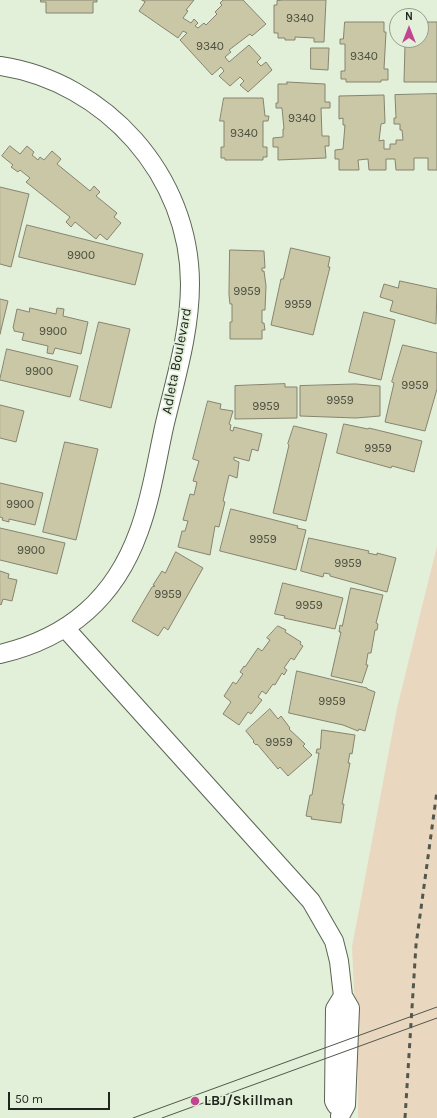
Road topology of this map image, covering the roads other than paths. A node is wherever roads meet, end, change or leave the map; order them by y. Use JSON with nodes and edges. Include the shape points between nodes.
{"nodes":[{"id":1,"x":0,"y":66,"type":"edge"},
{"id":2,"x":66,"y":629,"type":"junction"},
{"id":3,"x":0,"y":654,"type":"edge"},
{"id":4,"x":338,"y":1112,"type":"edge"}],
"edges":[{"from":1,"to":2,"type":"street","name":"Adleta Boulevard","via":[[35,74],[82,95],[113,117],[155,166],[170,194],[180,219],[188,258],[190,282],[186,330],[140,530],[112,584],[97,602]]},
{"from":2,"to":3,"type":"street","name":"Adleta Boulevard","via":[[43,641]]},
{"from":2,"to":4,"type":"street","via":[[311,901],[334,941],[340,961],[343,996],[350,1008],[346,1105]]}]}
